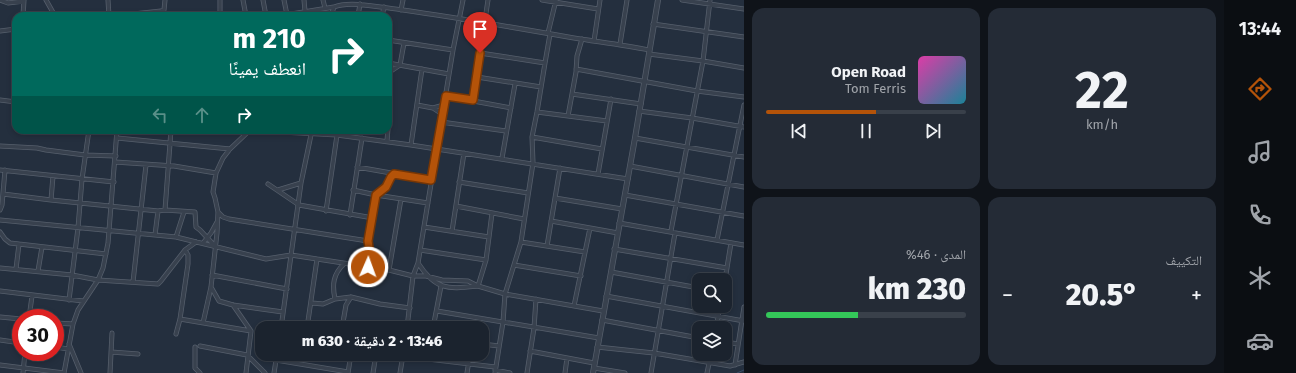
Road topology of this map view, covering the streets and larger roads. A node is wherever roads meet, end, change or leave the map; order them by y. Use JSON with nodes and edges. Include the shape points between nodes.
{"nodes":[{"id":1,"x":0,"y":0,"type":"edge"},
{"id":2,"x":46,"y":0,"type":"edge"},
{"id":3,"x":108,"y":0,"type":"edge"},
{"id":4,"x":165,"y":0,"type":"edge"},
{"id":5,"x":220,"y":0,"type":"edge"},
{"id":6,"x":244,"y":0,"type":"edge"},
{"id":7,"x":263,"y":0,"type":"edge"},
{"id":8,"x":284,"y":0,"type":"edge"},
{"id":9,"x":304,"y":0,"type":"edge"},
{"id":10,"x":323,"y":0,"type":"edge"},
{"id":11,"x":403,"y":0,"type":"edge"},
{"id":12,"x":463,"y":0,"type":"edge"},
{"id":13,"x":488,"y":0,"type":"edge"},
{"id":14,"x":542,"y":0,"type":"edge"},
{"id":15,"x":600,"y":0,"type":"edge"},
{"id":16,"x":627,"y":0,"type":"edge"},
{"id":17,"x":658,"y":0,"type":"edge"},
{"id":18,"x":682,"y":0,"type":"edge"},
{"id":19,"x":24,"y":1,"type":"edge"},
{"id":20,"x":556,"y":1,"type":"edge"},
{"id":21,"x":343,"y":2,"type":"edge"},
{"id":22,"x":710,"y":2,"type":"edge"},
{"id":23,"x":362,"y":3,"type":"edge"},
{"id":24,"x":334,"y":7,"type":"junction"},
{"id":25,"x":325,"y":8,"type":"junction"},
{"id":26,"x":384,"y":8,"type":"junction"},
{"id":27,"x":744,"y":8,"type":"edge"},
{"id":28,"x":598,"y":9,"type":"junction"},
{"id":29,"x":401,"y":10,"type":"junction"},
{"id":30,"x":305,"y":11,"type":"junction"},
{"id":31,"x":23,"y":12,"type":"edge"},
{"id":32,"x":53,"y":12,"type":"edge"},
{"id":33,"x":109,"y":12,"type":"edge"},
{"id":34,"x":152,"y":12,"type":"edge"},
{"id":35,"x":220,"y":12,"type":"edge"},
{"id":36,"x":246,"y":12,"type":"edge"},
{"id":37,"x":265,"y":12,"type":"edge"},
{"id":38,"x":287,"y":12,"type":"edge"},
{"id":39,"x":299,"y":12,"type":"edge"},
{"id":40,"x":332,"y":12,"type":"edge"},
{"id":41,"x":383,"y":12,"type":"edge"},
{"id":42,"x":460,"y":18,"type":"junction"},
{"id":43,"x":484,"y":22,"type":"junction"},
{"id":44,"x":653,"y":24,"type":"junction"},
{"id":45,"x":12,"y":30,"type":"edge"},
{"id":46,"x":1,"y":32,"type":"edge"},
{"id":47,"x":706,"y":32,"type":"junction"},
{"id":48,"x":549,"y":34,"type":"junction"},
{"id":49,"x":744,"y":37,"type":"edge"},
{"id":50,"x":582,"y":39,"type":"junction"},
{"id":51,"x":392,"y":41,"type":"edge"},
{"id":52,"x":594,"y":41,"type":"junction"},
{"id":53,"x":404,"y":43,"type":"junction"},
{"id":54,"x":620,"y":44,"type":"junction"},
{"id":55,"x":453,"y":50,"type":"junction"},
{"id":56,"x":649,"y":52,"type":"junction"},
{"id":57,"x":480,"y":53,"type":"junction"},
{"id":58,"x":703,"y":61,"type":"junction"},
{"id":59,"x":545,"y":63,"type":"junction"},
{"id":60,"x":392,"y":64,"type":"edge"},
{"id":61,"x":400,"y":65,"type":"junction"},
{"id":62,"x":744,"y":68,"type":"edge"},
{"id":63,"x":422,"y":69,"type":"junction"},
{"id":64,"x":576,"y":69,"type":"junction"},
{"id":65,"x":392,"y":70,"type":"edge"},
{"id":66,"x":449,"y":74,"type":"junction"},
{"id":67,"x":477,"y":77,"type":"junction"},
{"id":68,"x":645,"y":80,"type":"junction"},
{"id":69,"x":515,"y":84,"type":"junction"},
{"id":70,"x":541,"y":87,"type":"junction"},
{"id":71,"x":697,"y":91,"type":"junction"},
{"id":72,"x":572,"y":94,"type":"junction"},
{"id":73,"x":446,"y":96,"type":"junction"},
{"id":74,"x":744,"y":97,"type":"edge"},
{"id":75,"x":610,"y":99,"type":"junction"},
{"id":76,"x":0,"y":100,"type":"edge"},
{"id":77,"x":473,"y":100,"type":"junction"},
{"id":78,"x":12,"y":102,"type":"edge"},
{"id":79,"x":641,"y":104,"type":"junction"},
{"id":80,"x":417,"y":105,"type":"junction"},
{"id":81,"x":444,"y":105,"type":"junction"},
{"id":82,"x":744,"y":105,"type":"edge"},
{"id":83,"x":432,"y":108,"type":"junction"},
{"id":84,"x":511,"y":108,"type":"junction"},
{"id":85,"x":639,"y":111,"type":"junction"},
{"id":86,"x":537,"y":112,"type":"junction"},
{"id":87,"x":442,"y":114,"type":"junction"},
{"id":88,"x":568,"y":116,"type":"junction"},
{"id":89,"x":692,"y":118,"type":"junction"},
{"id":90,"x":607,"y":121,"type":"junction"},
{"id":91,"x":441,"y":122,"type":"junction"},
{"id":92,"x":739,"y":126,"type":"junction"},
{"id":93,"x":744,"y":127,"type":"edge"},
{"id":94,"x":506,"y":131,"type":"junction"},
{"id":95,"x":88,"y":134,"type":"edge"},
{"id":96,"x":117,"y":134,"type":"edge"},
{"id":97,"x":171,"y":134,"type":"edge"},
{"id":98,"x":246,"y":134,"type":"edge"},
{"id":99,"x":312,"y":134,"type":"edge"},
{"id":100,"x":329,"y":134,"type":"edge"},
{"id":101,"x":388,"y":134,"type":"edge"},
{"id":102,"x":338,"y":135,"type":"junction"},
{"id":103,"x":532,"y":137,"type":"junction"},
{"id":104,"x":117,"y":138,"type":"junction"},
{"id":105,"x":362,"y":138,"type":"junction"},
{"id":106,"x":635,"y":138,"type":"junction"},
{"id":107,"x":387,"y":141,"type":"junction"},
{"id":108,"x":171,"y":144,"type":"junction"},
{"id":109,"x":410,"y":145,"type":"junction"},
{"id":110,"x":0,"y":146,"type":"edge"},
{"id":111,"x":687,"y":147,"type":"junction"},
{"id":112,"x":230,"y":149,"type":"junction"},
{"id":113,"x":602,"y":149,"type":"junction"},
{"id":114,"x":437,"y":150,"type":"junction"},
{"id":115,"x":464,"y":153,"type":"junction"},
{"id":116,"x":85,"y":155,"type":"junction"},
{"id":117,"x":116,"y":156,"type":"junction"},
{"id":118,"x":734,"y":156,"type":"junction"},
{"id":119,"x":502,"y":158,"type":"junction"},
{"id":120,"x":744,"y":158,"type":"edge"},
{"id":121,"x":115,"y":162,"type":"junction"},
{"id":122,"x":533,"y":163,"type":"junction"},
{"id":123,"x":146,"y":165,"type":"junction"},
{"id":124,"x":169,"y":166,"type":"junction"},
{"id":125,"x":630,"y":166,"type":"junction"},
{"id":126,"x":357,"y":167,"type":"junction"},
{"id":127,"x":560,"y":168,"type":"junction"},
{"id":128,"x":0,"y":170,"type":"edge"},
{"id":129,"x":5,"y":170,"type":"junction"},
{"id":130,"x":216,"y":173,"type":"junction"},
{"id":131,"x":394,"y":174,"type":"junction"},
{"id":132,"x":598,"y":174,"type":"junction"},
{"id":133,"x":53,"y":176,"type":"junction"},
{"id":134,"x":680,"y":176,"type":"junction"},
{"id":135,"x":82,"y":179,"type":"junction"},
{"id":136,"x":628,"y":179,"type":"junction"},
{"id":137,"x":431,"y":180,"type":"junction"},
{"id":138,"x":114,"y":182,"type":"junction"},
{"id":139,"x":460,"y":182,"type":"junction"},
{"id":140,"x":301,"y":183,"type":"junction"},
{"id":141,"x":268,"y":184,"type":"dead end"},
{"id":142,"x":729,"y":184,"type":"junction"},
{"id":143,"x":744,"y":187,"type":"edge"},
{"id":144,"x":278,"y":190,"type":"junction"},
{"id":145,"x":353,"y":190,"type":"junction"},
{"id":146,"x":528,"y":192,"type":"junction"},
{"id":147,"x":3,"y":194,"type":"junction"},
{"id":148,"x":376,"y":195,"type":"junction"},
{"id":149,"x":625,"y":195,"type":"junction"},
{"id":150,"x":555,"y":198,"type":"junction"},
{"id":151,"x":401,"y":199,"type":"junction"},
{"id":152,"x":51,"y":200,"type":"junction"},
{"id":153,"x":428,"y":202,"type":"junction"},
{"id":154,"x":80,"y":203,"type":"junction"},
{"id":155,"x":676,"y":203,"type":"junction"},
{"id":156,"x":299,"y":205,"type":"junction"},
{"id":157,"x":111,"y":206,"type":"junction"},
{"id":158,"x":456,"y":206,"type":"junction"},
{"id":159,"x":142,"y":209,"type":"junction"},
{"id":160,"x":622,"y":209,"type":"junction"},
{"id":161,"x":0,"y":210,"type":"edge"},
{"id":162,"x":165,"y":210,"type":"junction"},
{"id":163,"x":158,"y":211,"type":"junction"},
{"id":164,"x":326,"y":211,"type":"junction"},
{"id":165,"x":184,"y":212,"type":"junction"},
{"id":166,"x":218,"y":212,"type":"junction"},
{"id":167,"x":723,"y":212,"type":"junction"},
{"id":168,"x":492,"y":213,"type":"junction"},
{"id":169,"x":350,"y":215,"type":"junction"},
{"id":170,"x":744,"y":216,"type":"edge"},
{"id":171,"x":373,"y":218,"type":"junction"},
{"id":172,"x":524,"y":219,"type":"junction"},
{"id":173,"x":0,"y":220,"type":"edge"},
{"id":174,"x":217,"y":221,"type":"junction"},
{"id":175,"x":551,"y":221,"type":"junction"},
{"id":176,"x":619,"y":223,"type":"junction"},
{"id":177,"x":424,"y":226,"type":"junction"},
{"id":178,"x":78,"y":228,"type":"junction"},
{"id":179,"x":590,"y":228,"type":"junction"},
{"id":180,"x":109,"y":230,"type":"junction"},
{"id":181,"x":295,"y":230,"type":"junction"},
{"id":182,"x":452,"y":230,"type":"junction"},
{"id":183,"x":0,"y":232,"type":"edge"},
{"id":184,"x":618,"y":232,"type":"junction"},
{"id":185,"x":673,"y":232,"type":"junction"},
{"id":186,"x":138,"y":233,"type":"junction"},
{"id":187,"x":154,"y":235,"type":"junction"},
{"id":188,"x":176,"y":237,"type":"junction"},
{"id":189,"x":489,"y":237,"type":"junction"},
{"id":190,"x":207,"y":238,"type":"junction"},
{"id":191,"x":717,"y":240,"type":"junction"},
{"id":192,"x":368,"y":241,"type":"junction"},
{"id":193,"x":196,"y":242,"type":"junction"},
{"id":194,"x":521,"y":242,"type":"junction"},
{"id":195,"x":203,"y":243,"type":"junction"},
{"id":196,"x":731,"y":243,"type":"junction"},
{"id":197,"x":18,"y":244,"type":"junction"},
{"id":198,"x":744,"y":245,"type":"edge"},
{"id":199,"x":215,"y":246,"type":"junction"},
{"id":200,"x":547,"y":246,"type":"junction"},
{"id":201,"x":42,"y":247,"type":"junction"},
{"id":202,"x":614,"y":249,"type":"junction"},
{"id":203,"x":75,"y":250,"type":"junction"},
{"id":204,"x":185,"y":250,"type":"junction"},
{"id":205,"x":420,"y":250,"type":"junction"},
{"id":206,"x":585,"y":252,"type":"junction"},
{"id":207,"x":106,"y":254,"type":"junction"},
{"id":208,"x":291,"y":255,"type":"junction"},
{"id":209,"x":671,"y":258,"type":"junction"},
{"id":210,"x":317,"y":259,"type":"junction"},
{"id":211,"x":486,"y":260,"type":"junction"},
{"id":212,"x":418,"y":263,"type":"junction"},
{"id":213,"x":344,"y":264,"type":"junction"},
{"id":214,"x":514,"y":265,"type":"junction"},
{"id":215,"x":368,"y":267,"type":"junction"},
{"id":216,"x":0,"y":268,"type":"edge"},
{"id":217,"x":727,"y":268,"type":"junction"},
{"id":218,"x":16,"y":269,"type":"junction"},
{"id":219,"x":389,"y":270,"type":"junction"},
{"id":220,"x":38,"y":271,"type":"junction"},
{"id":221,"x":611,"y":272,"type":"junction"},
{"id":222,"x":726,"y":273,"type":"edge"},
{"id":223,"x":72,"y":274,"type":"junction"},
{"id":224,"x":212,"y":275,"type":"junction"},
{"id":225,"x":413,"y":276,"type":"junction"},
{"id":226,"x":426,"y":276,"type":"junction"},
{"id":227,"x":581,"y":276,"type":"junction"},
{"id":228,"x":98,"y":280,"type":"junction"},
{"id":229,"x":133,"y":282,"type":"junction"},
{"id":230,"x":667,"y":282,"type":"junction"},
{"id":231,"x":442,"y":286,"type":"junction"},
{"id":232,"x":478,"y":286,"type":"junction"},
{"id":233,"x":211,"y":287,"type":"junction"},
{"id":234,"x":692,"y":287,"type":"edge"},
{"id":235,"x":287,"y":289,"type":"junction"},
{"id":236,"x":0,"y":291,"type":"edge"},
{"id":237,"x":505,"y":294,"type":"junction"},
{"id":238,"x":32,"y":296,"type":"junction"},
{"id":239,"x":606,"y":296,"type":"junction"},
{"id":240,"x":351,"y":297,"type":"junction"},
{"id":241,"x":335,"y":299,"type":"junction"},
{"id":242,"x":536,"y":299,"type":"junction"},
{"id":243,"x":69,"y":300,"type":"junction"},
{"id":244,"x":83,"y":301,"type":"junction"},
{"id":245,"x":312,"y":304,"type":"junction"},
{"id":246,"x":234,"y":305,"type":"junction"},
{"id":247,"x":663,"y":305,"type":"junction"},
{"id":248,"x":574,"y":306,"type":"junction"},
{"id":249,"x":744,"y":307,"type":"edge"},
{"id":250,"x":410,"y":308,"type":"junction"},
{"id":251,"x":30,"y":309,"type":"edge"},
{"id":252,"x":603,"y":310,"type":"junction"},
{"id":253,"x":437,"y":311,"type":"junction"},
{"id":254,"x":283,"y":312,"type":"junction"},
{"id":255,"x":719,"y":313,"type":"edge"},
{"id":256,"x":0,"y":316,"type":"edge"},
{"id":257,"x":718,"y":316,"type":"junction"},
{"id":258,"x":12,"y":318,"type":"edge"},
{"id":259,"x":180,"y":319,"type":"junction"},
{"id":260,"x":602,"y":320,"type":"junction"},
{"id":261,"x":743,"y":320,"type":"edge"},
{"id":262,"x":282,"y":321,"type":"edge"},
{"id":263,"x":308,"y":321,"type":"edge"},
{"id":264,"x":342,"y":321,"type":"edge"},
{"id":265,"x":408,"y":321,"type":"edge"},
{"id":266,"x":435,"y":321,"type":"edge"},
{"id":267,"x":717,"y":321,"type":"edge"},
{"id":268,"x":503,"y":322,"type":"junction"},
{"id":269,"x":64,"y":323,"type":"edge"},
{"id":270,"x":203,"y":323,"type":"junction"},
{"id":271,"x":73,"y":324,"type":"junction"},
{"id":272,"x":534,"y":328,"type":"junction"},
{"id":273,"x":659,"y":330,"type":"junction"},
{"id":274,"x":251,"y":331,"type":"junction"},
{"id":275,"x":112,"y":333,"type":"dead end"},
{"id":276,"x":176,"y":334,"type":"dead end"},
{"id":277,"x":692,"y":337,"type":"edge"},
{"id":278,"x":599,"y":338,"type":"junction"},
{"id":279,"x":0,"y":340,"type":"edge"},
{"id":280,"x":12,"y":342,"type":"edge"},
{"id":281,"x":732,"y":343,"type":"edge"},
{"id":282,"x":69,"y":344,"type":"junction"},
{"id":283,"x":738,"y":344,"type":"junction"},
{"id":284,"x":489,"y":345,"type":"edge"},
{"id":285,"x":200,"y":346,"type":"dead end"},
{"id":286,"x":499,"y":346,"type":"junction"},
{"id":287,"x":195,"y":347,"type":"dead end"},
{"id":288,"x":597,"y":347,"type":"junction"},
{"id":289,"x":64,"y":348,"type":"edge"},
{"id":290,"x":68,"y":349,"type":"junction"},
{"id":291,"x":530,"y":351,"type":"junction"},
{"id":292,"x":111,"y":352,"type":"junction"},
{"id":293,"x":654,"y":353,"type":"junction"},
{"id":294,"x":138,"y":354,"type":"dead end"},
{"id":295,"x":247,"y":355,"type":"junction"},
{"id":296,"x":567,"y":358,"type":"junction"},
{"id":297,"x":24,"y":361,"type":"edge"},
{"id":298,"x":276,"y":361,"type":"edge"},
{"id":299,"x":282,"y":361,"type":"edge"},
{"id":300,"x":350,"y":361,"type":"edge"},
{"id":301,"x":375,"y":361,"type":"edge"},
{"id":302,"x":402,"y":361,"type":"edge"},
{"id":303,"x":445,"y":361,"type":"edge"},
{"id":304,"x":469,"y":361,"type":"edge"},
{"id":305,"x":744,"y":362,"type":"edge"},
{"id":306,"x":709,"y":363,"type":"junction"},
{"id":307,"x":468,"y":364,"type":"junction"},
{"id":308,"x":0,"y":365,"type":"edge"},
{"id":309,"x":736,"y":366,"type":"junction"},
{"id":310,"x":24,"y":368,"type":"junction"},
{"id":311,"x":594,"y":368,"type":"edge"},
{"id":312,"x":495,"y":370,"type":"edge"},
{"id":313,"x":23,"y":373,"type":"edge"},
{"id":314,"x":64,"y":373,"type":"edge"},
{"id":315,"x":81,"y":373,"type":"edge"},
{"id":316,"x":110,"y":373,"type":"edge"},
{"id":317,"x":200,"y":373,"type":"edge"},
{"id":318,"x":246,"y":373,"type":"edge"},
{"id":319,"x":265,"y":373,"type":"edge"},
{"id":320,"x":274,"y":373,"type":"edge"},
{"id":321,"x":348,"y":373,"type":"edge"},
{"id":322,"x":373,"y":373,"type":"edge"},
{"id":323,"x":400,"y":373,"type":"edge"},
{"id":324,"x":467,"y":373,"type":"edge"},
{"id":325,"x":510,"y":373,"type":"edge"},
{"id":326,"x":527,"y":373,"type":"edge"},
{"id":327,"x":565,"y":373,"type":"edge"},
{"id":328,"x":625,"y":373,"type":"edge"},
{"id":329,"x":651,"y":373,"type":"edge"},
{"id":330,"x":707,"y":373,"type":"edge"}],
"edges":[{"from":1,"to":19,"type":"street","via":[[8,4]]},
{"from":2,"to":32,"type":"street"},
{"from":3,"to":33,"type":"street"},
{"from":4,"to":34,"type":"street","via":[[164,10]]},
{"from":5,"to":35,"type":"street"},
{"from":6,"to":36,"type":"street"},
{"from":7,"to":37,"type":"street"},
{"from":8,"to":38,"type":"street"},
{"from":9,"to":30,"type":"street"},
{"from":10,"to":25,"type":"street"},
{"from":11,"to":29,"type":"street"},
{"from":12,"to":42,"type":"street"},
{"from":13,"to":43,"type":"street"},
{"from":14,"to":20,"type":"street"},
{"from":15,"to":28,"type":"street"},
{"from":16,"to":54,"type":"street"},
{"from":17,"to":44,"type":"street"},
{"from":18,"to":22,"type":"street"},
{"from":19,"to":31,"type":"street"},
{"from":20,"to":28,"type":"street"},
{"from":20,"to":48,"type":"street"},
{"from":21,"to":23,"type":"street"},
{"from":21,"to":24,"type":"street"},
{"from":22,"to":27,"type":"street"},
{"from":22,"to":47,"type":"street"},
{"from":23,"to":26,"type":"street"},
{"from":24,"to":25,"type":"street"},
{"from":24,"to":40,"type":"street"},
{"from":25,"to":30,"type":"street"},
{"from":26,"to":29,"type":"street"},
{"from":26,"to":41,"type":"street"},
{"from":28,"to":52,"type":"street"},
{"from":29,"to":42,"type":"street"},
{"from":30,"to":39,"type":"street"},
{"from":42,"to":43,"type":"street"},
{"from":42,"to":55,"type":"street"},
{"from":43,"to":48,"type":"street"},
{"from":43,"to":57,"type":"street"},
{"from":44,"to":47,"type":"street"},
{"from":44,"to":56,"type":"street"},
{"from":45,"to":46,"type":"street"},
{"from":47,"to":49,"type":"street"},
{"from":47,"to":58,"type":"street"},
{"from":48,"to":50,"type":"street"},
{"from":48,"to":59,"type":"street"},
{"from":50,"to":52,"type":"street"},
{"from":50,"to":64,"type":"street"},
{"from":51,"to":53,"type":"street"},
{"from":52,"to":54,"type":"street"},
{"from":53,"to":55,"type":"street"},
{"from":53,"to":61,"type":"street"},
{"from":54,"to":56,"type":"street"},
{"from":55,"to":66,"type":"street"},
{"from":56,"to":58,"type":"street"},
{"from":56,"to":68,"type":"street"},
{"from":57,"to":59,"type":"street"},
{"from":57,"to":67,"type":"street"},
{"from":58,"to":62,"type":"street"},
{"from":58,"to":71,"type":"street"},
{"from":59,"to":70,"type":"street"},
{"from":60,"to":61,"type":"street"},
{"from":61,"to":63,"type":"street"},
{"from":61,"to":65,"type":"street"},
{"from":63,"to":66,"type":"street"},
{"from":63,"to":80,"type":"street"},
{"from":64,"to":68,"type":"street"},
{"from":64,"to":72,"type":"street"},
{"from":66,"to":73,"type":"street"},
{"from":67,"to":69,"type":"street"},
{"from":67,"to":77,"type":"street"},
{"from":68,"to":71,"type":"street"},
{"from":68,"to":79,"type":"street"},
{"from":69,"to":70,"type":"street"},
{"from":69,"to":84,"type":"street"},
{"from":70,"to":86,"type":"street"},
{"from":71,"to":74,"type":"street"},
{"from":71,"to":89,"type":"street"},
{"from":72,"to":75,"type":"street"},
{"from":72,"to":88,"type":"street"},
{"from":73,"to":77,"type":"street"},
{"from":73,"to":81,"type":"street"},
{"from":75,"to":79,"type":"street"},
{"from":75,"to":90,"type":"street"},
{"from":76,"to":78,"type":"street"},
{"from":77,"to":84,"type":"street"},
{"from":79,"to":85,"type":"street"},
{"from":80,"to":83,"type":"street"},
{"from":80,"to":109,"type":"street"},
{"from":81,"to":83,"type":"street"},
{"from":81,"to":87,"type":"street"},
{"from":82,"to":92,"type":"street"},
{"from":83,"to":87,"type":"street"},
{"from":84,"to":94,"type":"street"},
{"from":85,"to":89,"type":"street"},
{"from":85,"to":106,"type":"street"},
{"from":86,"to":88,"type":"street"},
{"from":86,"to":103,"type":"street"},
{"from":87,"to":91,"type":"street"},
{"from":88,"to":90,"type":"street"},
{"from":89,"to":92,"type":"street"},
{"from":89,"to":111,"type":"street"},
{"from":90,"to":113,"type":"street"},
{"from":91,"to":94,"type":"street"},
{"from":91,"to":114,"type":"street"},
{"from":92,"to":93,"type":"street"},
{"from":92,"to":118,"type":"street"},
{"from":94,"to":119,"type":"street"},
{"from":95,"to":116,"type":"street"},
{"from":96,"to":104,"type":"street"},
{"from":97,"to":108,"type":"street"},
{"from":98,"to":112,"type":"street"},
{"from":99,"to":140,"type":"street"},
{"from":100,"to":102,"type":"street"},
{"from":101,"to":107,"type":"street"},
{"from":102,"to":105,"type":"street"},
{"from":102,"to":164,"type":"street"},
{"from":103,"to":113,"type":"street"},
{"from":103,"to":122,"type":"street"},
{"from":104,"to":108,"type":"street"},
{"from":104,"to":117,"type":"street"},
{"from":105,"to":107,"type":"street"},
{"from":105,"to":126,"type":"street"},
{"from":106,"to":111,"type":"street"},
{"from":106,"to":125,"type":"street"},
{"from":107,"to":109,"type":"street"},
{"from":108,"to":112,"type":"street"},
{"from":108,"to":124,"type":"street"},
{"from":109,"to":114,"type":"street"},
{"from":110,"to":116,"type":"street"},
{"from":111,"to":118,"type":"street"},
{"from":111,"to":134,"type":"street"},
{"from":112,"to":130,"type":"street"},
{"from":113,"to":132,"type":"street"},
{"from":114,"to":115,"type":"street"},
{"from":114,"to":137,"type":"street"},
{"from":115,"to":119,"type":"street"},
{"from":115,"to":139,"type":"street"},
{"from":116,"to":117,"type":"street"},
{"from":116,"to":135,"type":"street"},
{"from":117,"to":121,"type":"street"},
{"from":118,"to":120,"type":"street"},
{"from":118,"to":142,"type":"street"},
{"from":119,"to":122,"type":"street"},
{"from":121,"to":123,"type":"street"},
{"from":121,"to":138,"type":"street"},
{"from":122,"to":127,"type":"street"},
{"from":122,"to":146,"type":"street"},
{"from":123,"to":124,"type":"street"},
{"from":123,"to":159,"type":"street"},
{"from":124,"to":130,"type":"street"},
{"from":124,"to":162,"type":"street"},
{"from":125,"to":134,"type":"street"},
{"from":125,"to":136,"type":"street"},
{"from":126,"to":131,"type":"street"},
{"from":126,"to":145,"type":"street"},
{"from":127,"to":132,"type":"street"},
{"from":127,"to":150,"type":"street"},
{"from":128,"to":129,"type":"street"},
{"from":129,"to":133,"type":"street"},
{"from":129,"to":147,"type":"street"},
{"from":130,"to":166,"type":"street","via":[[213,192]]},
{"from":131,"to":137,"type":"street"},
{"from":131,"to":148,"type":"street","via":[[386,187]]},
{"from":132,"to":136,"type":"street"},
{"from":133,"to":135,"type":"street"},
{"from":133,"to":152,"type":"street"},
{"from":134,"to":142,"type":"street"},
{"from":134,"to":155,"type":"street"},
{"from":135,"to":138,"type":"street"},
{"from":135,"to":154,"type":"street"},
{"from":136,"to":149,"type":"street"},
{"from":137,"to":153,"type":"street"},
{"from":138,"to":157,"type":"street"},
{"from":139,"to":146,"type":"street"},
{"from":139,"to":158,"type":"street"},
{"from":140,"to":144,"type":"street"},
{"from":140,"to":156,"type":"street"},
{"from":141,"to":144,"type":"street"},
{"from":142,"to":143,"type":"street"},
{"from":142,"to":167,"type":"street"},
{"from":144,"to":156,"type":"street"},
{"from":145,"to":148,"type":"street"},
{"from":145,"to":169,"type":"street"},
{"from":146,"to":172,"type":"street"},
{"from":147,"to":152,"type":"street"},
{"from":147,"to":161,"type":"street"},
{"from":148,"to":151,"type":"street"},
{"from":148,"to":171,"type":"street"},
{"from":149,"to":155,"type":"street"},
{"from":149,"to":160,"type":"street"},
{"from":150,"to":160,"type":"street"},
{"from":150,"to":175,"type":"street"},
{"from":151,"to":153,"type":"street"},
{"from":151,"to":219,"type":"street"},
{"from":152,"to":154,"type":"street"},
{"from":153,"to":177,"type":"street"},
{"from":154,"to":157,"type":"street"},
{"from":154,"to":178,"type":"street"},
{"from":155,"to":167,"type":"street"},
{"from":155,"to":185,"type":"street"},
{"from":156,"to":164,"type":"street"},
{"from":156,"to":181,"type":"street"},
{"from":157,"to":159,"type":"street"},
{"from":157,"to":180,"type":"street"},
{"from":158,"to":168,"type":"street"},
{"from":158,"to":182,"type":"street"},
{"from":159,"to":163,"type":"street"},
{"from":159,"to":186,"type":"street"},
{"from":160,"to":176,"type":"street"},
{"from":162,"to":163,"type":"street"},
{"from":162,"to":165,"type":"street"},
{"from":163,"to":187,"type":"street"},
{"from":164,"to":169,"type":"street"},
{"from":165,"to":188,"type":"street"},
{"from":165,"to":190,"type":"street","via":[[195,212],[196,227]]},
{"from":166,"to":174,"type":"street"},
{"from":166,"to":181,"type":"street","via":[[226,218]]},
{"from":167,"to":170,"type":"street"},
{"from":167,"to":191,"type":"street"},
{"from":168,"to":172,"type":"street"},
{"from":168,"to":189,"type":"street"},
{"from":169,"to":171,"type":"street"},
{"from":171,"to":192,"type":"street"},
{"from":172,"to":194,"type":"street"},
{"from":173,"to":178,"type":"street"},
{"from":174,"to":190,"type":"street"},
{"from":174,"to":199,"type":"street"},
{"from":175,"to":179,"type":"street"},
{"from":175,"to":200,"type":"street"},
{"from":176,"to":184,"type":"street"},
{"from":176,"to":185,"type":"street"},
{"from":177,"to":182,"type":"street"},
{"from":177,"to":205,"type":"street"},
{"from":178,"to":180,"type":"street"},
{"from":178,"to":203,"type":"street"},
{"from":179,"to":184,"type":"street"},
{"from":179,"to":206,"type":"street"},
{"from":180,"to":186,"type":"street"},
{"from":180,"to":207,"type":"street"},
{"from":181,"to":192,"type":"street"},
{"from":181,"to":208,"type":"street"},
{"from":182,"to":189,"type":"street"},
{"from":183,"to":197,"type":"street","via":[[8,242]]},
{"from":184,"to":202,"type":"street"},
{"from":185,"to":191,"type":"street"},
{"from":185,"to":209,"type":"street"},
{"from":186,"to":187,"type":"street"},
{"from":186,"to":229,"type":"street"},
{"from":187,"to":188,"type":"street"},
{"from":188,"to":193,"type":"street"},
{"from":189,"to":211,"type":"street"},
{"from":190,"to":195,"type":"street"},
{"from":190,"to":199,"type":"street"},
{"from":191,"to":196,"type":"street"},
{"from":192,"to":215,"type":"street"},
{"from":193,"to":195,"type":"street"},
{"from":193,"to":204,"type":"street"},
{"from":194,"to":200,"type":"street"},
{"from":194,"to":214,"type":"street"},
{"from":195,"to":199,"type":"street"},
{"from":196,"to":198,"type":"street"},
{"from":196,"to":217,"type":"street"},
{"from":197,"to":201,"type":"street"},
{"from":197,"to":218,"type":"street"},
{"from":199,"to":208,"type":"street","via":[[266,260]]},
{"from":199,"to":224,"type":"street"},
{"from":200,"to":206,"type":"street"},
{"from":201,"to":203,"type":"street"},
{"from":201,"to":220,"type":"street"},
{"from":202,"to":209,"type":"street"},
{"from":202,"to":221,"type":"street"},
{"from":203,"to":207,"type":"street"},
{"from":203,"to":223,"type":"street"},
{"from":204,"to":229,"type":"street","via":[[158,284]]},
{"from":204,"to":259,"type":"street","via":[[189,257]]},
{"from":205,"to":211,"type":"street"},
{"from":205,"to":212,"type":"street"},
{"from":206,"to":227,"type":"street"},
{"from":207,"to":228,"type":"street"},
{"from":208,"to":210,"type":"street"},
{"from":208,"to":235,"type":"street"},
{"from":209,"to":217,"type":"street"},
{"from":209,"to":230,"type":"street"},
{"from":210,"to":213,"type":"street"},
{"from":210,"to":245,"type":"street"},
{"from":211,"to":232,"type":"street"},
{"from":212,"to":225,"type":"street"},
{"from":212,"to":226,"type":"street"},
{"from":213,"to":215,"type":"street"},
{"from":213,"to":241,"type":"street","via":[[338,270],[334,281]]},
{"from":214,"to":227,"type":"street"},
{"from":214,"to":237,"type":"street"},
{"from":215,"to":219,"type":"street"},
{"from":216,"to":218,"type":"street"},
{"from":217,"to":222,"type":"street"},
{"from":218,"to":220,"type":"street"},
{"from":219,"to":225,"type":"street"},
{"from":220,"to":223,"type":"street"},
{"from":221,"to":230,"type":"street"},
{"from":221,"to":239,"type":"street"},
{"from":223,"to":228,"type":"street"},
{"from":223,"to":243,"type":"street"},
{"from":224,"to":233,"type":"street"},
{"from":224,"to":235,"type":"street"},
{"from":225,"to":226,"type":"street"},
{"from":225,"to":250,"type":"street"},
{"from":226,"to":231,"type":"street"},
{"from":226,"to":232,"type":"street","via":[[442,280],[468,281]]},
{"from":227,"to":248,"type":"street"},
{"from":228,"to":229,"type":"street"},
{"from":228,"to":244,"type":"street"},
{"from":230,"to":234,"type":"street"},
{"from":230,"to":247,"type":"street"},
{"from":231,"to":232,"type":"street"},
{"from":231,"to":253,"type":"street"},
{"from":232,"to":237,"type":"street"},
{"from":233,"to":246,"type":"street","via":[[219,301]]},
{"from":233,"to":270,"type":"street"},
{"from":235,"to":254,"type":"street"},
{"from":236,"to":238,"type":"street"},
{"from":237,"to":242,"type":"street"},
{"from":237,"to":268,"type":"street"},
{"from":238,"to":243,"type":"street"},
{"from":238,"to":251,"type":"street"},
{"from":239,"to":247,"type":"street"},
{"from":239,"to":252,"type":"street"},
{"from":240,"to":241,"type":"street"},
{"from":240,"to":250,"type":"street"},
{"from":240,"to":264,"type":"street","via":[[346,305]]},
{"from":241,"to":245,"type":"street","via":[[323,304]]},
{"from":242,"to":248,"type":"street"},
{"from":242,"to":272,"type":"street"},
{"from":243,"to":244,"type":"street"},
{"from":244,"to":271,"type":"street"},
{"from":245,"to":263,"type":"street"},
{"from":246,"to":254,"type":"street"},
{"from":246,"to":274,"type":"street"},
{"from":247,"to":257,"type":"street"},
{"from":247,"to":273,"type":"street"},
{"from":248,"to":252,"type":"street"},
{"from":249,"to":261,"type":"street"},
{"from":250,"to":265,"type":"street"},
{"from":252,"to":260,"type":"street"},
{"from":253,"to":266,"type":"street"},
{"from":253,"to":268,"type":"street"},
{"from":254,"to":262,"type":"street"},
{"from":255,"to":257,"type":"street"},
{"from":256,"to":258,"type":"street"},
{"from":257,"to":261,"type":"street"},
{"from":257,"to":267,"type":"street"},
{"from":259,"to":270,"type":"street"},
{"from":259,"to":276,"type":"street"},
{"from":260,"to":273,"type":"street"},
{"from":260,"to":278,"type":"street"},
{"from":261,"to":283,"type":"street"},
{"from":268,"to":272,"type":"street"},
{"from":268,"to":286,"type":"street"},
{"from":269,"to":271,"type":"street"},
{"from":270,"to":274,"type":"street"},
{"from":271,"to":282,"type":"street"},
{"from":272,"to":278,"type":"street"},
{"from":272,"to":291,"type":"street"},
{"from":273,"to":277,"type":"street"},
{"from":273,"to":293,"type":"street"},
{"from":274,"to":295,"type":"street"},
{"from":275,"to":292,"type":"street"},
{"from":278,"to":288,"type":"street"},
{"from":279,"to":280,"type":"street"},
{"from":281,"to":283,"type":"street"},
{"from":282,"to":290,"type":"street"},
{"from":282,"to":315,"type":"street"},
{"from":283,"to":309,"type":"street"},
{"from":284,"to":286,"type":"street"},
{"from":285,"to":295,"type":"street"},
{"from":286,"to":312,"type":"street"},
{"from":287,"to":317,"type":"street","via":[[195,364]]},
{"from":288,"to":293,"type":"street"},
{"from":288,"to":311,"type":"street"},
{"from":289,"to":290,"type":"street"},
{"from":290,"to":314,"type":"street"},
{"from":291,"to":296,"type":"street"},
{"from":291,"to":326,"type":"street"},
{"from":292,"to":294,"type":"street"},
{"from":292,"to":316,"type":"street"},
{"from":293,"to":306,"type":"street"},
{"from":293,"to":329,"type":"street"},
{"from":295,"to":318,"type":"street"},
{"from":295,"to":319,"type":"street"},
{"from":296,"to":311,"type":"street"},
{"from":296,"to":327,"type":"street"},
{"from":297,"to":310,"type":"street"},
{"from":298,"to":320,"type":"street"},
{"from":299,"to":321,"type":"street"},
{"from":300,"to":321,"type":"street"},
{"from":301,"to":322,"type":"street"},
{"from":302,"to":323,"type":"street"},
{"from":303,"to":307,"type":"street"},
{"from":304,"to":307,"type":"street"},
{"from":305,"to":309,"type":"street"},
{"from":306,"to":309,"type":"street"},
{"from":306,"to":330,"type":"street"},
{"from":307,"to":312,"type":"street"},
{"from":307,"to":324,"type":"street"},
{"from":308,"to":310,"type":"street"},
{"from":310,"to":313,"type":"street"},
{"from":310,"to":314,"type":"street"},
{"from":311,"to":328,"type":"street"},
{"from":312,"to":325,"type":"street"}]}
